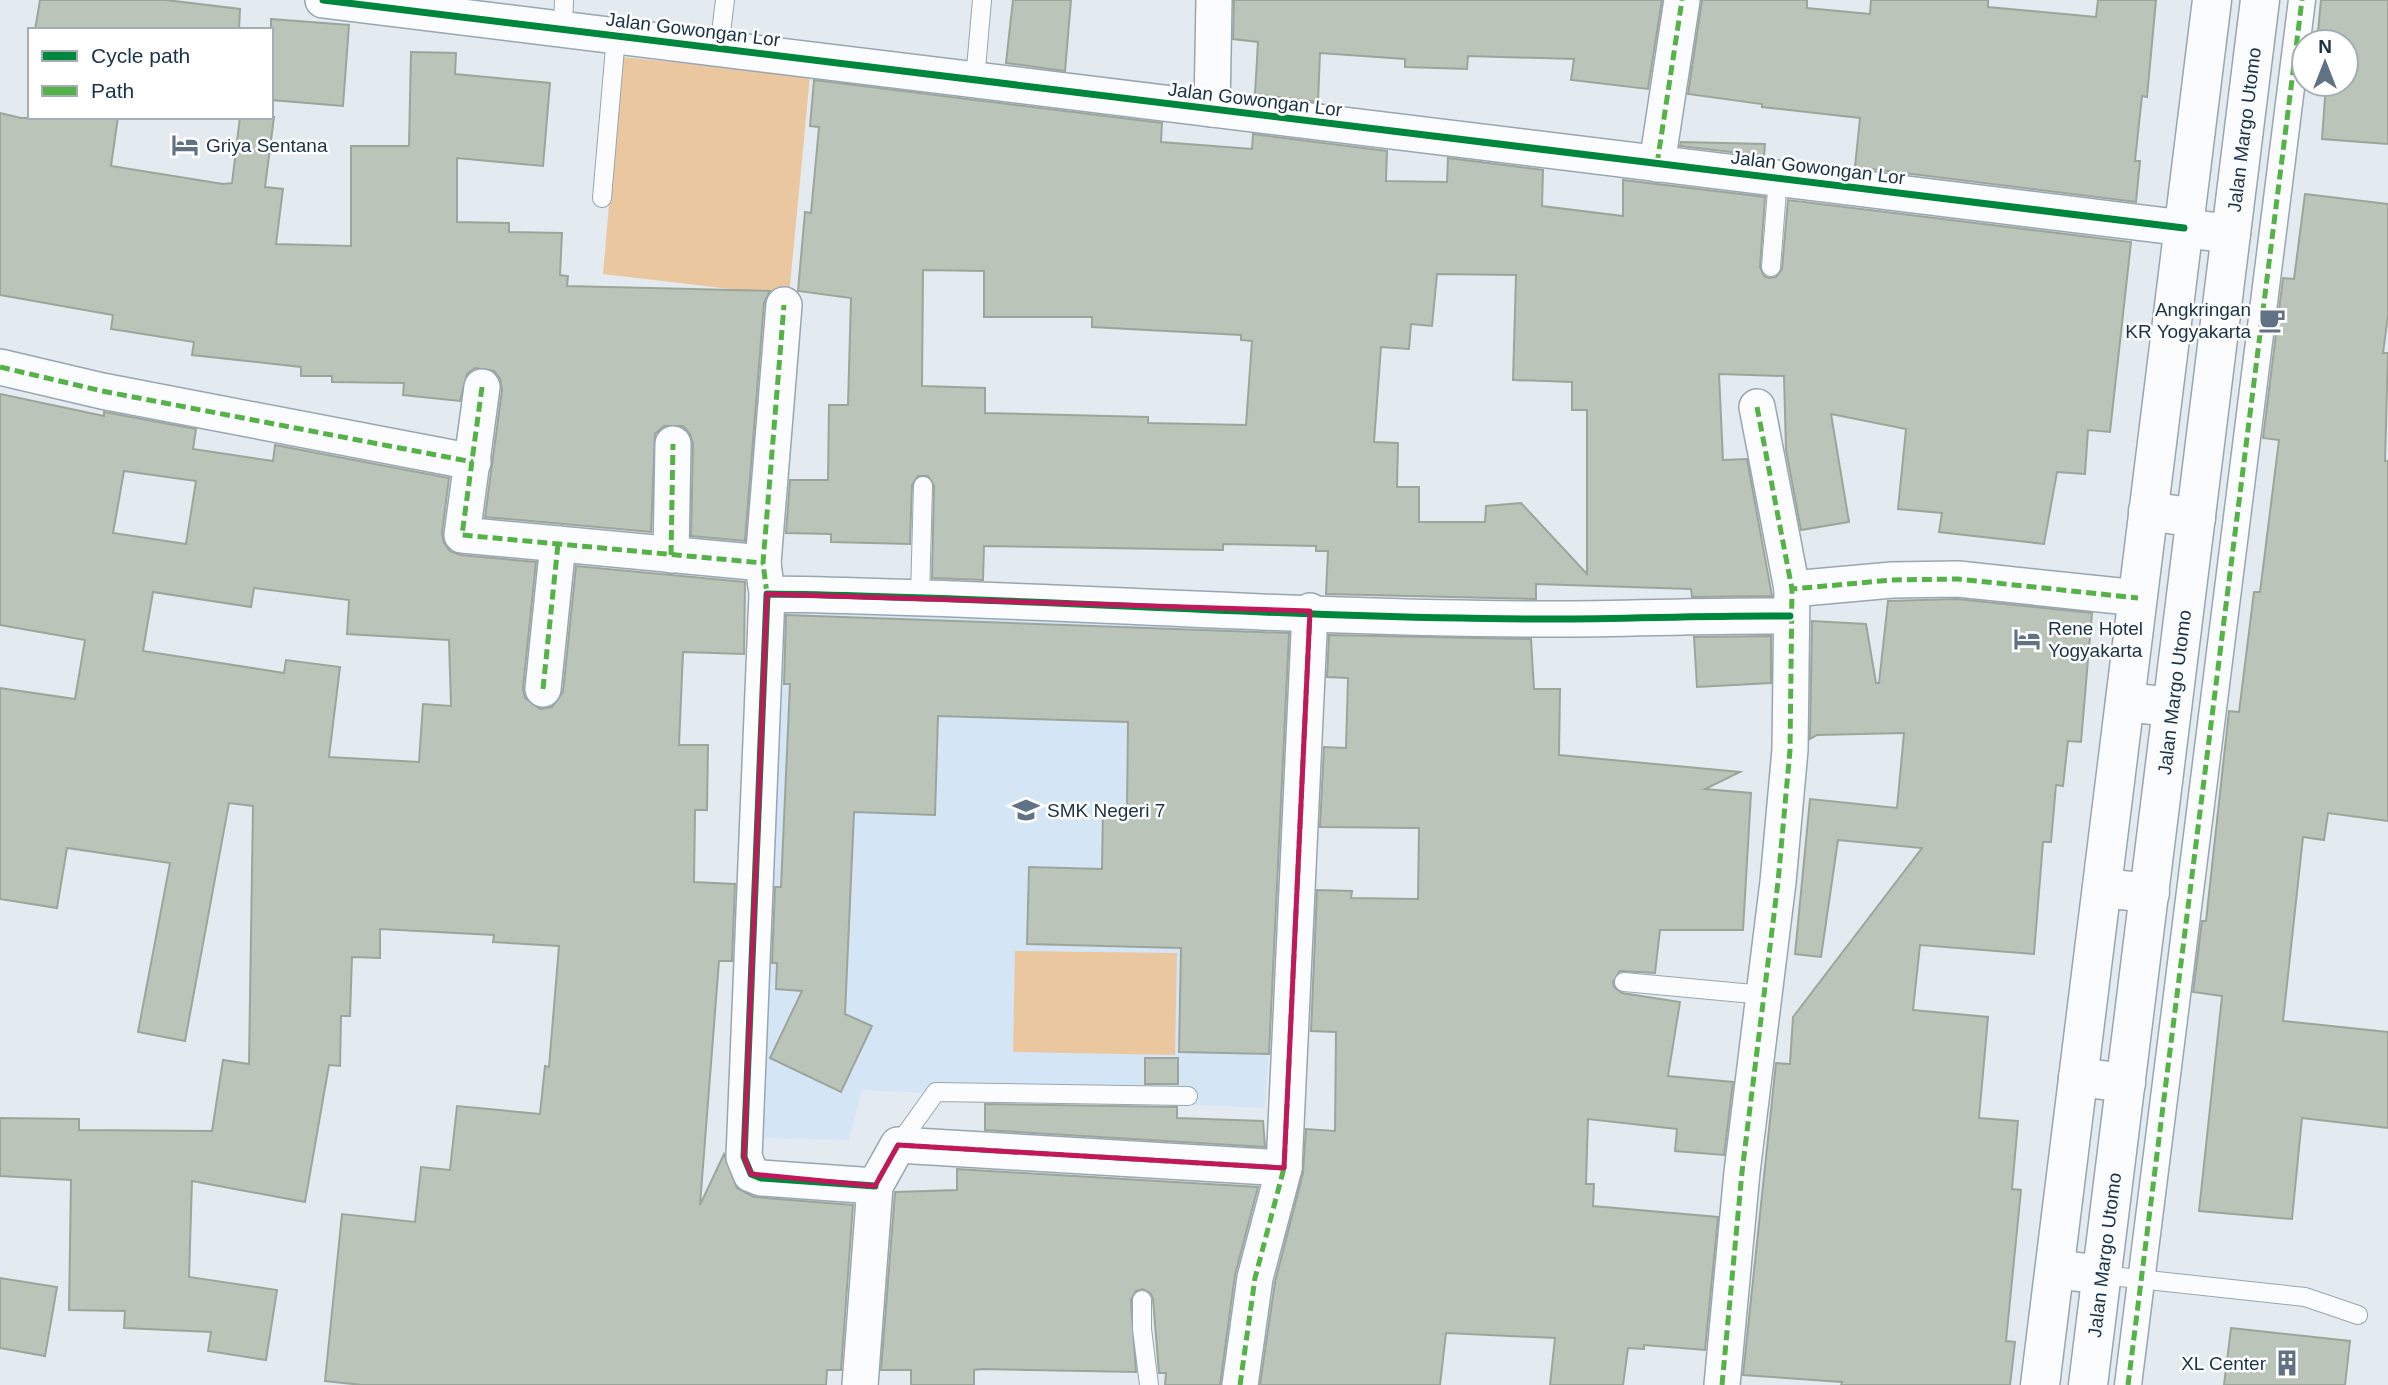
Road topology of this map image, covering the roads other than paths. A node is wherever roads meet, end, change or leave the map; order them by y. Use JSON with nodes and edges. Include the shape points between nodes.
{"nodes":[{"id":1,"x":323,"y":0,"type":"edge"},
{"id":2,"x":725,"y":0,"type":"edge"},
{"id":3,"x":982,"y":0,"type":"edge"},
{"id":4,"x":1214,"y":0,"type":"edge"},
{"id":5,"x":1682,"y":0,"type":"edge"},
{"id":6,"x":2212,"y":0,"type":"edge"},
{"id":7,"x":2260,"y":0,"type":"edge"},
{"id":8,"x":2302,"y":0,"type":"edge"},
{"id":9,"x":563,"y":15,"type":"edge"},
{"id":10,"x":616,"y":36,"type":"junction"},
{"id":11,"x":719,"y":49,"type":"junction"},
{"id":12,"x":975,"y":80,"type":"junction"},
{"id":13,"x":1212,"y":109,"type":"junction"},
{"id":14,"x":1657,"y":164,"type":"junction"},
{"id":15,"x":1778,"y":178,"type":"junction"},
{"id":16,"x":602,"y":198,"type":"dead end"},
{"id":17,"x":2184,"y":228,"type":"junction"},
{"id":18,"x":2231,"y":234,"type":"junction"},
{"id":19,"x":1771,"y":267,"type":"dead end"},
{"id":20,"x":784,"y":305,"type":"dead end"},
{"id":21,"x":0,"y":367,"type":"edge"},
{"id":22,"x":482,"y":387,"type":"dead end"},
{"id":23,"x":1758,"y":407,"type":"dead end"},
{"id":24,"x":674,"y":444,"type":"dead end"},
{"id":25,"x":472,"y":462,"type":"junction"},
{"id":26,"x":923,"y":486,"type":"dead end"},
{"id":27,"x":2148,"y":511,"type":"junction"},
{"id":28,"x":2196,"y":517,"type":"junction"},
{"id":29,"x":558,"y":544,"type":"junction"},
{"id":30,"x":671,"y":555,"type":"junction"},
{"id":31,"x":765,"y":579,"type":"junction"},
{"id":32,"x":920,"y":596,"type":"junction"},
{"id":33,"x":2138,"y":598,"type":"junction"},
{"id":34,"x":1791,"y":603,"type":"junction"},
{"id":35,"x":1310,"y":611,"type":"junction"},
{"id":36,"x":543,"y":690,"type":"dead end"},
{"id":37,"x":2125,"y":702,"type":"junction"},
{"id":38,"x":2172,"y":707,"type":"junction"},
{"id":39,"x":2102,"y":888,"type":"junction"},
{"id":40,"x":2150,"y":893,"type":"junction"},
{"id":41,"x":1624,"y":982,"type":"dead end"},
{"id":42,"x":1764,"y":995,"type":"junction"},
{"id":43,"x":2078,"y":1077,"type":"junction"},
{"id":44,"x":2126,"y":1083,"type":"junction"},
{"id":45,"x":1188,"y":1096,"type":"dead end"},
{"id":46,"x":898,"y":1145,"type":"junction"},
{"id":47,"x":1284,"y":1168,"type":"junction"},
{"id":48,"x":875,"y":1186,"type":"junction"},
{"id":49,"x":2055,"y":1269,"type":"junction"},
{"id":50,"x":2102,"y":1275,"type":"junction"},
{"id":51,"x":2142,"y":1279,"type":"junction"},
{"id":52,"x":1142,"y":1300,"type":"dead end"},
{"id":53,"x":2358,"y":1315,"type":"dead end"},
{"id":54,"x":860,"y":1385,"type":"edge"},
{"id":55,"x":1149,"y":1385,"type":"edge"},
{"id":56,"x":1240,"y":1385,"type":"edge"},
{"id":57,"x":1722,"y":1385,"type":"edge"},
{"id":58,"x":2040,"y":1385,"type":"edge"},
{"id":59,"x":2088,"y":1385,"type":"edge"},
{"id":60,"x":2129,"y":1385,"type":"edge"}],
"edges":[{"from":1,"to":9,"type":"street","name":"Jalan Gowongan Lor"},
{"from":2,"to":11,"type":"lane"},
{"from":3,"to":12,"type":"lane"},
{"from":4,"to":13,"type":"street"},
{"from":5,"to":14,"type":"street"},
{"from":6,"to":17,"type":"main road"},
{"from":7,"to":18,"type":"main road","name":"Jalan Margo Utomo"},
{"from":8,"to":51,"type":"street"},
{"from":9,"to":10,"type":"street","name":"Jalan Gowongan Lor"},
{"from":10,"to":11,"type":"street","name":"Jalan Gowongan Lor"},
{"from":10,"to":16,"type":"lane"},
{"from":11,"to":12,"type":"street","name":"Jalan Gowongan Lor"},
{"from":12,"to":13,"type":"street","name":"Jalan Gowongan Lor"},
{"from":13,"to":14,"type":"street","name":"Jalan Gowongan Lor"},
{"from":14,"to":15,"type":"street","name":"Jalan Gowongan Lor"},
{"from":15,"to":17,"type":"street","name":"Jalan Gowongan Lor"},
{"from":15,"to":19,"type":"lane"},
{"from":17,"to":18,"type":"main road"},
{"from":17,"to":27,"type":"main road"},
{"from":18,"to":28,"type":"main road","name":"Jalan Margo Utomo"},
{"from":20,"to":31,"type":"street"},
{"from":21,"to":25,"type":"street"},
{"from":22,"to":25,"type":"street"},
{"from":23,"to":34,"type":"street"},
{"from":24,"to":30,"type":"street"},
{"from":25,"to":29,"type":"street","via":[[462,535]]},
{"from":26,"to":32,"type":"lane"},
{"from":27,"to":28,"type":"main road"},
{"from":27,"to":33,"type":"main road"},
{"from":28,"to":38,"type":"main road","name":"Jalan Margo Utomo"},
{"from":29,"to":30,"type":"street"},
{"from":29,"to":36,"type":"street"},
{"from":30,"to":31,"type":"street"},
{"from":31,"to":32,"type":"street"},
{"from":31,"to":48,"type":"street","via":[[744,1157],[751,1174],[761,1178]]},
{"from":32,"to":35,"type":"street"},
{"from":33,"to":34,"type":"street","via":[[1958,579],[1892,580]]},
{"from":33,"to":37,"type":"main road"},
{"from":34,"to":35,"type":"street","via":[[1670,615],[1552,619]]},
{"from":34,"to":42,"type":"street","via":[[1790,750]]},
{"from":35,"to":47,"type":"street"},
{"from":37,"to":38,"type":"main road"},
{"from":37,"to":39,"type":"main road"},
{"from":38,"to":40,"type":"main road","name":"Jalan Margo Utomo"},
{"from":39,"to":40,"type":"main road"},
{"from":39,"to":43,"type":"main road"},
{"from":40,"to":44,"type":"main road","name":"Jalan Margo Utomo"},
{"from":41,"to":42,"type":"lane"},
{"from":42,"to":57,"type":"street"},
{"from":43,"to":44,"type":"main road"},
{"from":43,"to":49,"type":"main road"},
{"from":44,"to":50,"type":"main road","name":"Jalan Margo Utomo"},
{"from":45,"to":46,"type":"lane","via":[[936,1092]]},
{"from":46,"to":47,"type":"street"},
{"from":46,"to":48,"type":"street"},
{"from":47,"to":56,"type":"street","via":[[1255,1278]]},
{"from":48,"to":54,"type":"street"},
{"from":49,"to":50,"type":"main road"},
{"from":49,"to":58,"type":"main road"},
{"from":50,"to":51,"type":"lane"},
{"from":50,"to":59,"type":"main road","name":"Jalan Margo Utomo"},
{"from":51,"to":53,"type":"lane","via":[[2305,1297]]},
{"from":51,"to":60,"type":"street"},
{"from":52,"to":55,"type":"lane"}]}
